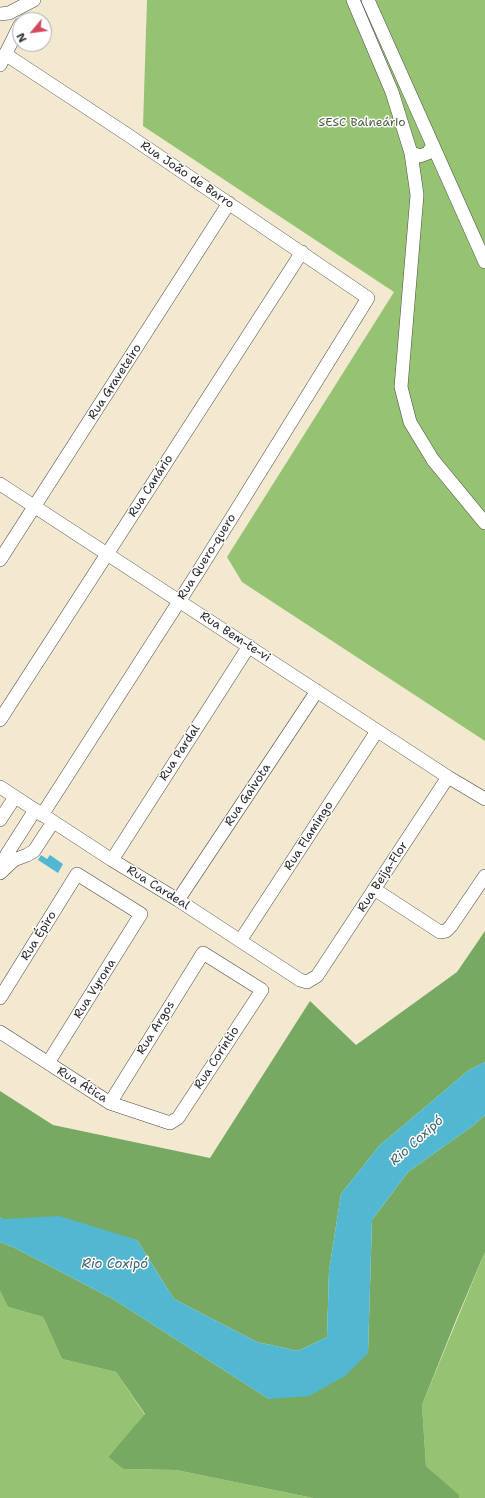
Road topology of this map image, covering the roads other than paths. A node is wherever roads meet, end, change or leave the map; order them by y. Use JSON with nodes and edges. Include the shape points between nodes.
{"nodes":[{"id":1,"x":353,"y":0,"type":"edge"},
{"id":2,"x":368,"y":0,"type":"edge"},
{"id":3,"x":33,"y":1,"type":"edge"},
{"id":4,"x":27,"y":12,"type":"edge"},
{"id":5,"x":0,"y":14,"type":"edge"},
{"id":6,"x":12,"y":41,"type":"edge"},
{"id":7,"x":393,"y":56,"type":"junction"},
{"id":8,"x":3,"y":59,"type":"edge"},
{"id":9,"x":380,"y":63,"type":"junction"},
{"id":10,"x":433,"y":145,"type":"junction"},
{"id":11,"x":411,"y":153,"type":"junction"},
{"id":12,"x":229,"y":203,"type":"junction"},
{"id":13,"x":302,"y":252,"type":"junction"},
{"id":14,"x":485,"y":262,"type":"edge"},
{"id":15,"x":368,"y":298,"type":"joint"},
{"id":16,"x":0,"y":484,"type":"edge"},
{"id":17,"x":35,"y":506,"type":"junction"},
{"id":18,"x":485,"y":523,"type":"edge"},
{"id":19,"x":107,"y":554,"type":"junction"},
{"id":20,"x":0,"y":560,"type":"edge"},
{"id":21,"x":180,"y":600,"type":"junction"},
{"id":22,"x":249,"y":646,"type":"junction"},
{"id":23,"x":317,"y":691,"type":"junction"},
{"id":24,"x":0,"y":720,"type":"edge"},
{"id":25,"x":378,"y":731,"type":"junction"},
{"id":26,"x":448,"y":777,"type":"junction"},
{"id":27,"x":0,"y":787,"type":"edge"},
{"id":28,"x":15,"y":797,"type":"junction"},
{"id":29,"x":485,"y":799,"type":"edge"},
{"id":30,"x":2,"y":813,"type":"edge"},
{"id":31,"x":41,"y":814,"type":"junction"},
{"id":32,"x":112,"y":860,"type":"junction"},
{"id":33,"x":0,"y":868,"type":"edge"},
{"id":34,"x":0,"y":873,"type":"edge"},
{"id":35,"x":78,"y":874,"type":"joint"},
{"id":36,"x":485,"y":876,"type":"edge"},
{"id":37,"x":374,"y":889,"type":"junction"},
{"id":38,"x":178,"y":900,"type":"junction"},
{"id":39,"x":240,"y":941,"type":"junction"},
{"id":40,"x":202,"y":953,"type":"joint"},
{"id":41,"x":317,"y":976,"type":"joint"},
{"id":42,"x":0,"y":998,"type":"edge"},
{"id":43,"x":0,"y":1032,"type":"edge"},
{"id":44,"x":48,"y":1063,"type":"junction"},
{"id":45,"x":110,"y":1102,"type":"junction"},
{"id":46,"x":170,"y":1123,"type":"joint"}],
"edges":[{"from":1,"to":9,"type":"street"},
{"from":2,"to":7,"type":"street"},
{"from":3,"to":4,"type":"street"},
{"from":3,"to":5,"type":"street","via":[[9,13]]},
{"from":6,"to":8,"type":"street"},
{"from":7,"to":9,"type":"street"},
{"from":7,"to":10,"type":"street"},
{"from":8,"to":12,"type":"street","name":"Rua João de Barro"},
{"from":9,"to":11,"type":"street"},
{"from":10,"to":11,"type":"street","via":[[428,153],[420,156]]},
{"from":10,"to":14,"type":"street"},
{"from":11,"to":18,"type":"street","via":[[417,196],[401,387],[410,422],[433,460]]},
{"from":12,"to":13,"type":"street","name":"Rua João de Barro"},
{"from":12,"to":17,"type":"street","name":"Rua Graveteiro"},
{"from":13,"to":15,"type":"street","name":"Rua João de Barro"},
{"from":13,"to":19,"type":"street","name":"Rua Canário"},
{"from":15,"to":21,"type":"street","name":"Rua Quero-quero"},
{"from":16,"to":17,"type":"street","name":"Rua Bem-te-vi"},
{"from":17,"to":19,"type":"street","name":"Rua Bem-te-vi"},
{"from":17,"to":20,"type":"street","name":"Rua Graveteiro"},
{"from":19,"to":21,"type":"street","name":"Rua Bem-te-vi"},
{"from":19,"to":24,"type":"street","name":"Rua Canário"},
{"from":21,"to":22,"type":"street","name":"Rua Bem-te-vi"},
{"from":21,"to":31,"type":"street","name":"Rua Quero-quero"},
{"from":22,"to":23,"type":"street","name":"Rua Bem-te-vi"},
{"from":22,"to":32,"type":"street","name":"Rua Pardal"},
{"from":23,"to":25,"type":"street","name":"Rua Bem-te-vi"},
{"from":23,"to":38,"type":"street","name":"Rua Gaivota"},
{"from":25,"to":26,"type":"street","name":"Rua Bem-te-vi"},
{"from":25,"to":39,"type":"street","name":"Rua Flamingo"},
{"from":26,"to":29,"type":"street"},
{"from":26,"to":37,"type":"street","name":"Rua Beija-Flor"},
{"from":27,"to":28,"type":"street","name":"Rua Cardeal"},
{"from":28,"to":30,"type":"street"},
{"from":28,"to":31,"type":"street","name":"Rua Cardeal"},
{"from":31,"to":32,"type":"street","name":"Rua Cardeal"},
{"from":31,"to":33,"type":"street","via":[[8,852]]},
{"from":31,"to":34,"type":"street","via":[[35,849],[14,860]]},
{"from":32,"to":38,"type":"street","name":"Rua Cardeal"},
{"from":35,"to":42,"type":"street","name":"Rua Épiro"},
{"from":35,"to":44,"type":"street","name":"Rua Vyrona","via":[[141,914]]},
{"from":36,"to":37,"type":"street","via":[[451,926],[440,932]]},
{"from":37,"to":41,"type":"street","name":"Rua Beija-Flor"},
{"from":38,"to":39,"type":"street","name":"Rua Cardeal"},
{"from":39,"to":41,"type":"street","name":"Rua Cardeal","via":[[300,980],[307,982]]},
{"from":40,"to":45,"type":"street","name":"Rua Argos"},
{"from":40,"to":46,"type":"street","name":"Rua Corintio","via":[[262,990],[178,1118]]},
{"from":43,"to":44,"type":"street","name":"Rua Ática"},
{"from":44,"to":45,"type":"street","name":"Rua Ática"},
{"from":45,"to":46,"type":"street","name":"Rua Ática"}]}
